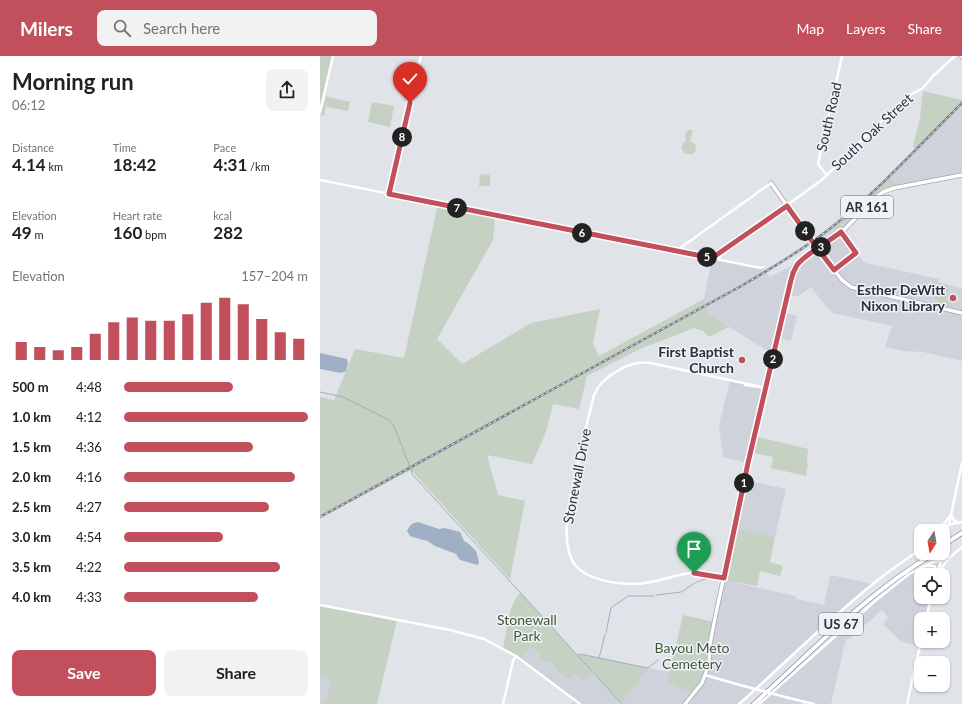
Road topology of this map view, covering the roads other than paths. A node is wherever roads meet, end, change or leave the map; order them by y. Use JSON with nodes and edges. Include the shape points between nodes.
{"nodes":[{"id":1,"x":333,"y":56,"type":"edge"},
{"id":2,"x":421,"y":56,"type":"edge"},
{"id":3,"x":842,"y":56,"type":"edge"},
{"id":4,"x":955,"y":56,"type":"edge"},
{"id":5,"x":320,"y":112,"type":"edge"},
{"id":6,"x":827,"y":175,"type":"junction"},
{"id":7,"x":962,"y":175,"type":"edge"},
{"id":8,"x":320,"y":180,"type":"edge"},
{"id":9,"x":771,"y":183,"type":"joint"},
{"id":10,"x":389,"y":194,"type":"junction"},
{"id":11,"x":787,"y":206,"type":"junction"},
{"id":12,"x":841,"y":232,"type":"junction"},
{"id":13,"x":726,"y":250,"type":"junction"},
{"id":14,"x":676,"y":251,"type":"junction"},
{"id":15,"x":818,"y":251,"type":"junction"},
{"id":16,"x":712,"y":258,"type":"junction"},
{"id":17,"x":720,"y":260,"type":"junction"},
{"id":18,"x":763,"y":267,"type":"dead end"},
{"id":19,"x":834,"y":270,"type":"junction"},
{"id":20,"x":962,"y":313,"type":"edge"},
{"id":21,"x":766,"y":389,"type":"junction"},
{"id":22,"x":962,"y":463,"type":"edge"},
{"id":23,"x":951,"y":514,"type":"junction"},
{"id":24,"x":960,"y":523,"type":"edge"},
{"id":25,"x":944,"y":524,"type":"edge"},
{"id":26,"x":949,"y":524,"type":"edge"},
{"id":27,"x":950,"y":525,"type":"edge"},
{"id":28,"x":962,"y":533,"type":"edge"},
{"id":29,"x":962,"y":536,"type":"edge"},
{"id":30,"x":950,"y":541,"type":"edge"},
{"id":31,"x":950,"y":542,"type":"edge"},
{"id":32,"x":962,"y":547,"type":"edge"},
{"id":33,"x":914,"y":554,"type":"edge"},
{"id":34,"x":950,"y":557,"type":"edge"},
{"id":35,"x":920,"y":560,"type":"edge"},
{"id":36,"x":923,"y":560,"type":"edge"},
{"id":37,"x":934,"y":560,"type":"edge"},
{"id":38,"x":923,"y":567,"type":"junction"},
{"id":39,"x":935,"y":568,"type":"edge"},
{"id":40,"x":724,"y":578,"type":"junction"},
{"id":41,"x":320,"y":605,"type":"edge"},
{"id":42,"x":821,"y":618,"type":"dead end"},
{"id":43,"x":828,"y":623,"type":"junction"},
{"id":44,"x":919,"y":648,"type":"edge"},
{"id":45,"x":516,"y":656,"type":"junction"},
{"id":46,"x":705,"y":675,"type":"junction"},
{"id":47,"x":503,"y":704,"type":"edge"},
{"id":48,"x":580,"y":704,"type":"edge"},
{"id":49,"x":685,"y":704,"type":"edge"},
{"id":50,"x":739,"y":704,"type":"edge"},
{"id":51,"x":751,"y":704,"type":"edge"},
{"id":52,"x":754,"y":704,"type":"edge"},
{"id":53,"x":759,"y":704,"type":"edge"},
{"id":54,"x":814,"y":704,"type":"edge"},
{"id":55,"x":907,"y":704,"type":"edge"}],
"edges":[{"from":1,"to":5,"type":"main road"},
{"from":2,"to":10,"type":"main road"},
{"from":3,"to":6,"type":"main road","name":"South Road","via":[[818,164]]},
{"from":4,"to":6,"type":"main road","name":"South Oak Street","via":[[923,88],[898,105]]},
{"from":6,"to":11,"type":"main road","name":"South Oak Street"},
{"from":7,"to":12,"type":"main road","number":"AR 161","via":[[887,190]]},
{"from":8,"to":10,"type":"main road"},
{"from":9,"to":11,"type":"main road"},
{"from":9,"to":14,"type":"main road"},
{"from":10,"to":14,"type":"main road"},
{"from":11,"to":13,"type":"main road","name":"South Oak Street"},
{"from":11,"to":15,"type":"main road","bridge":true},
{"from":12,"to":15,"type":"main road","number":"AR 161"},
{"from":12,"to":19,"type":"main road","via":[[856,253]]},
{"from":13,"to":16,"type":"main road","name":"South Oak Street","via":[[720,251]]},
{"from":13,"to":17,"type":"main road","via":[[719,257]]},
{"from":14,"to":16,"type":"main road"},
{"from":15,"to":19,"type":"main road"},
{"from":15,"to":21,"type":"main road","number":"AR 161","via":[[798,264],[793,275]]},
{"from":16,"to":17,"type":"main road"},
{"from":17,"to":18,"type":"main road"},
{"from":19,"to":20,"type":"main road","via":[[851,287]]},
{"from":21,"to":40,"type":"main road","number":"AR 161"},
{"from":21,"to":40,"type":"main road","name":"Stonewall Drive","via":[[646,362],[634,364],[608,378],[598,387],[594,396],[567,515],[570,555],[578,568],[591,577],[633,584],[692,573]]},
{"from":22,"to":23,"type":"main road"},
{"from":23,"to":24,"type":"main road","via":[[955,521]]},
{"from":23,"to":25,"type":"main road"},
{"from":23,"to":26,"type":"main road"},
{"from":24,"to":27,"type":"main road"},
{"from":28,"to":30,"type":"highway"},
{"from":29,"to":31,"type":"highway"},
{"from":32,"to":34,"type":"main road"},
{"from":33,"to":43,"type":"main road","via":[[873,584]]},
{"from":35,"to":51,"type":"highway","number":"US 67","via":[[875,591]]},
{"from":36,"to":52,"type":"highway","number":"US 67","via":[[873,596]]},
{"from":37,"to":38,"type":"main road"},
{"from":38,"to":39,"type":"main road"},
{"from":38,"to":53,"type":"main road","via":[[909,574],[875,601]]},
{"from":40,"to":46,"type":"main road","number":"AR 161"},
{"from":41,"to":45,"type":"main road","via":[[468,634],[495,644]]},
{"from":42,"to":43,"type":"main road","via":[[822,622]]},
{"from":43,"to":50,"type":"main road"},
{"from":44,"to":55,"type":"main road"},
{"from":45,"to":47,"type":"main road"},
{"from":45,"to":48,"type":"main road"},
{"from":46,"to":49,"type":"main road","number":"AR 161","via":[[700,686]]},
{"from":46,"to":54,"type":"main road","bridge":true}]}
